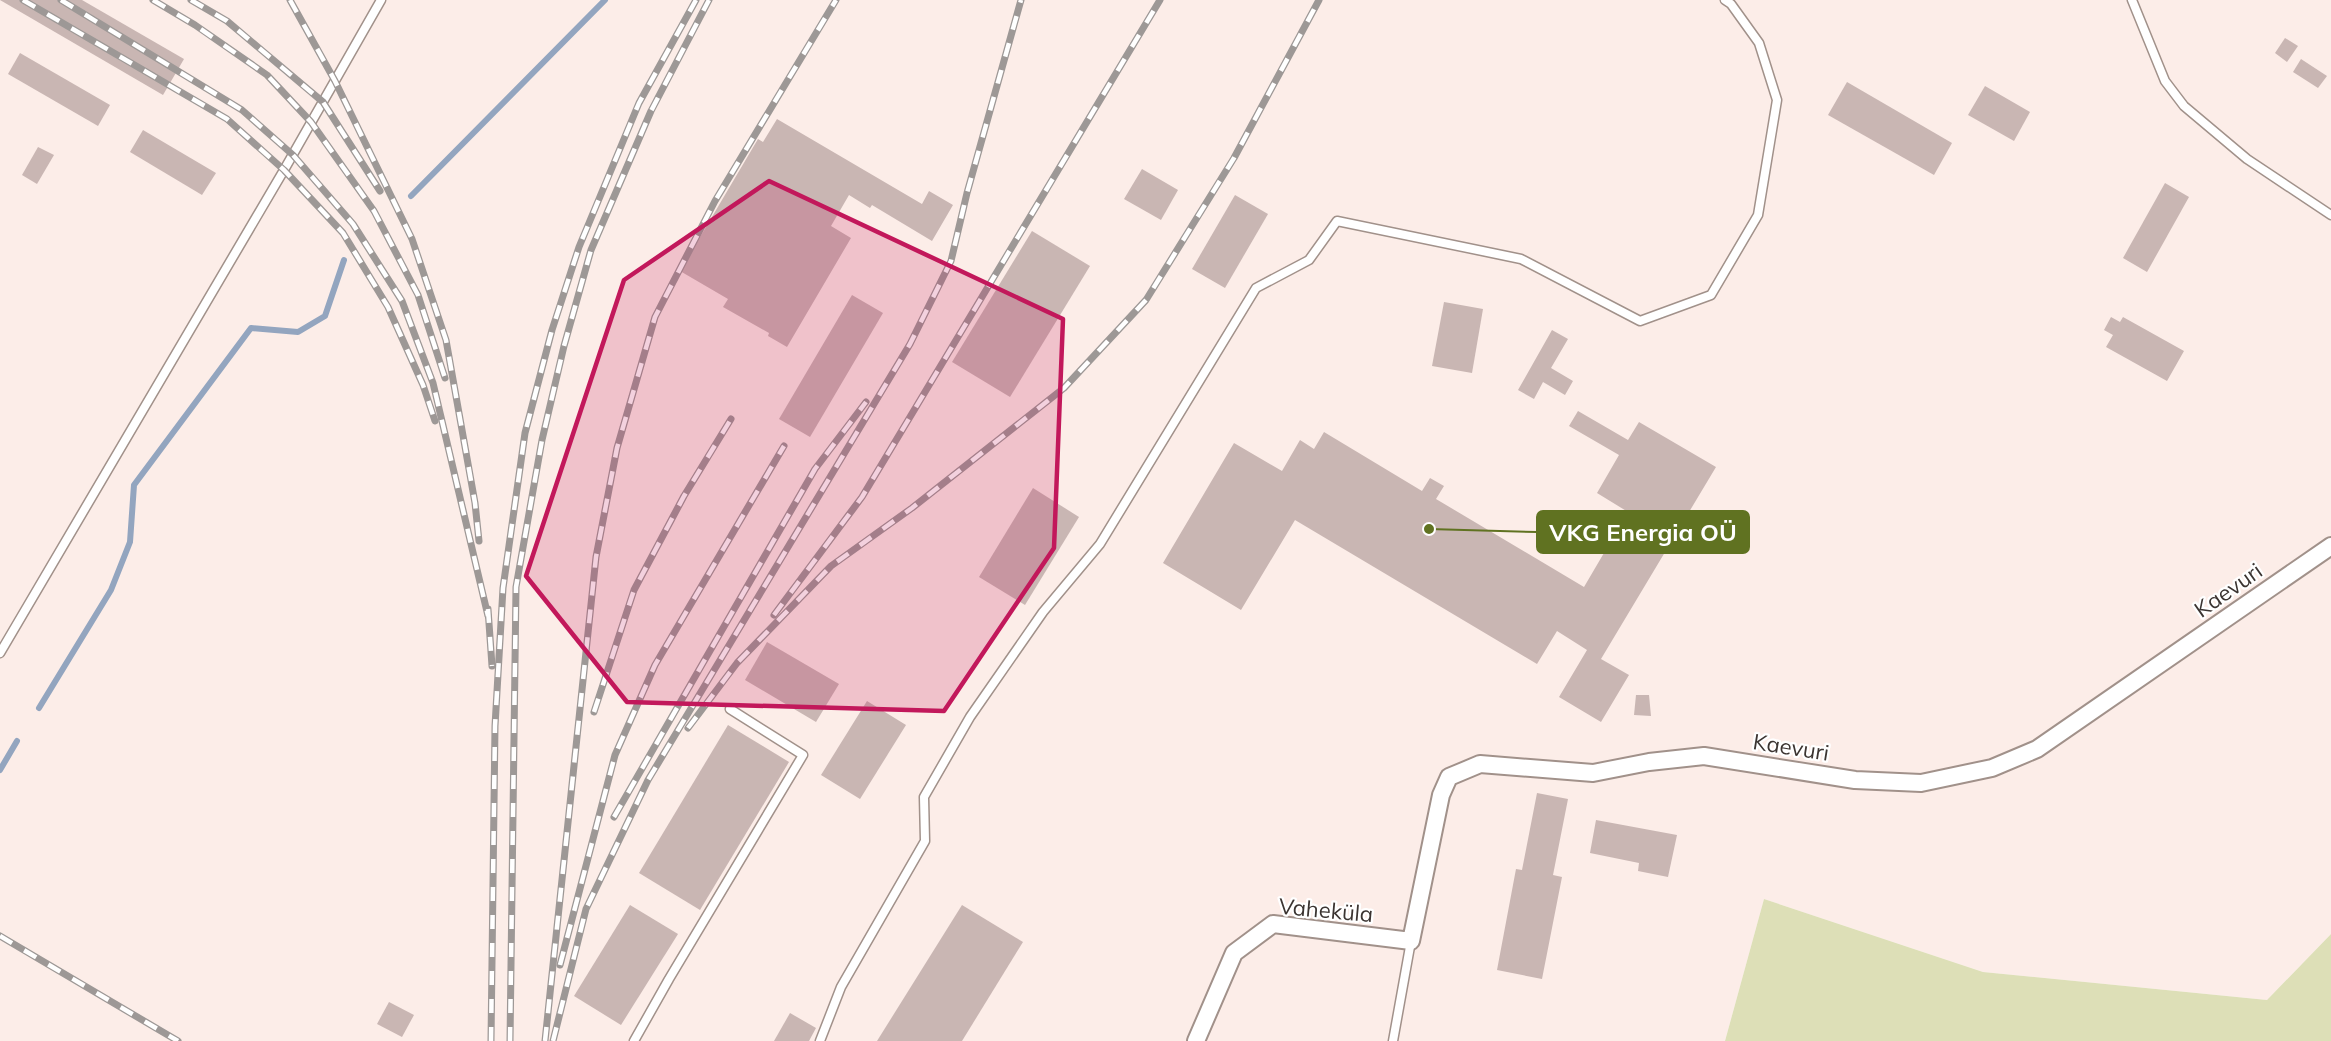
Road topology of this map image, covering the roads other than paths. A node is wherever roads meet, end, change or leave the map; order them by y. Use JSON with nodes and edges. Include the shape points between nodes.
{"nodes":[{"id":1,"x":381,"y":0,"type":"edge"},
{"id":2,"x":1725,"y":0,"type":"edge"},
{"id":3,"x":2132,"y":0,"type":"edge"},
{"id":4,"x":2331,"y":215,"type":"edge"},
{"id":5,"x":2331,"y":546,"type":"edge"},
{"id":6,"x":0,"y":653,"type":"edge"},
{"id":7,"x":730,"y":709,"type":"dead end"},
{"id":8,"x":1411,"y":941,"type":"junction"},
{"id":9,"x":634,"y":1041,"type":"edge"},
{"id":10,"x":820,"y":1041,"type":"edge"},
{"id":11,"x":1196,"y":1041,"type":"edge"},
{"id":12,"x":1393,"y":1041,"type":"edge"}],
"edges":[{"from":1,"to":6,"type":"lane"},
{"from":2,"to":10,"type":"lane","via":[[1759,43],[1777,100],[1758,215],[1711,295],[1640,321],[1521,259],[1336,221],[1310,261],[1256,288],[1100,544],[1042,612],[970,717],[924,797],[925,841],[841,987]]},
{"from":3,"to":4,"type":"lane","via":[[2165,81],[2184,106],[2247,159]]},
{"from":5,"to":8,"type":"street","name":"Kaevuri","via":[[2056,737],[1992,768],[1910,783],[1855,780],[1704,756],[1593,773],[1480,764],[1449,777],[1441,795]]},
{"from":7,"to":9,"type":"lane","via":[[803,755]]},
{"from":8,"to":11,"type":"street","name":"Vaheküla","via":[[1273,924],[1234,953]]},
{"from":8,"to":12,"type":"lane","name":"Kaevuri"}]}
